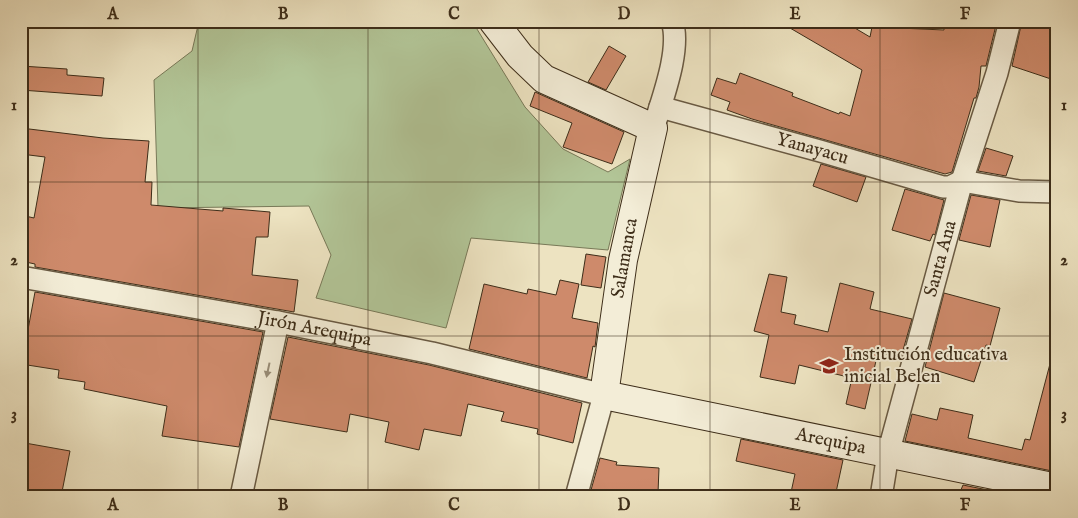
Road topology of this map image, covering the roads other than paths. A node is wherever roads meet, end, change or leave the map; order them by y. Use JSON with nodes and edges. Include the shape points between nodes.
{"nodes":[{"id":1,"x":493,"y":21,"type":"edge"},
{"id":2,"x":672,"y":21,"type":"edge"},
{"id":3,"x":1010,"y":21,"type":"edge"},
{"id":4,"x":656,"y":118,"type":"junction"},
{"id":5,"x":962,"y":181,"type":"junction"},
{"id":6,"x":1057,"y":192,"type":"edge"},
{"id":7,"x":21,"y":277,"type":"edge"},
{"id":8,"x":278,"y":322,"type":"junction"},
{"id":9,"x":604,"y":395,"type":"junction"},
{"id":10,"x":888,"y":454,"type":"junction"},
{"id":11,"x":1057,"y":488,"type":"edge"},
{"id":12,"x":241,"y":497,"type":"edge"},
{"id":13,"x":576,"y":497,"type":"edge"},
{"id":14,"x":881,"y":497,"type":"edge"}],
"edges":[{"from":1,"to":4,"type":"main road","via":[[520,56],[544,79]]},
{"from":2,"to":4,"type":"street","name":"Salamanca","via":[[676,48]]},
{"from":3,"to":5,"type":"street","name":"Santa Ana"},
{"from":4,"to":5,"type":"street","name":"Yanayacu","via":[[820,150],[943,188]]},
{"from":4,"to":9,"type":"main road","name":"Salamanca","via":[[623,260]]},
{"from":5,"to":6,"type":"street","via":[[1019,191]]},
{"from":5,"to":10,"type":"street","name":"Santa Ana"},
{"from":7,"to":8,"type":"street","name":"Jirón Arequipa"},
{"from":8,"to":9,"type":"street","name":"Jirón Arequipa","via":[[432,353]]},
{"from":8,"to":12,"type":"street","one_way":true},
{"from":9,"to":10,"type":"main road","name":"Arequipa"},
{"from":9,"to":13,"type":"street","name":"Salamanca"},
{"from":10,"to":11,"type":"main road","name":"Arequipa"},
{"from":10,"to":14,"type":"street","name":"Santa Ana"}]}
